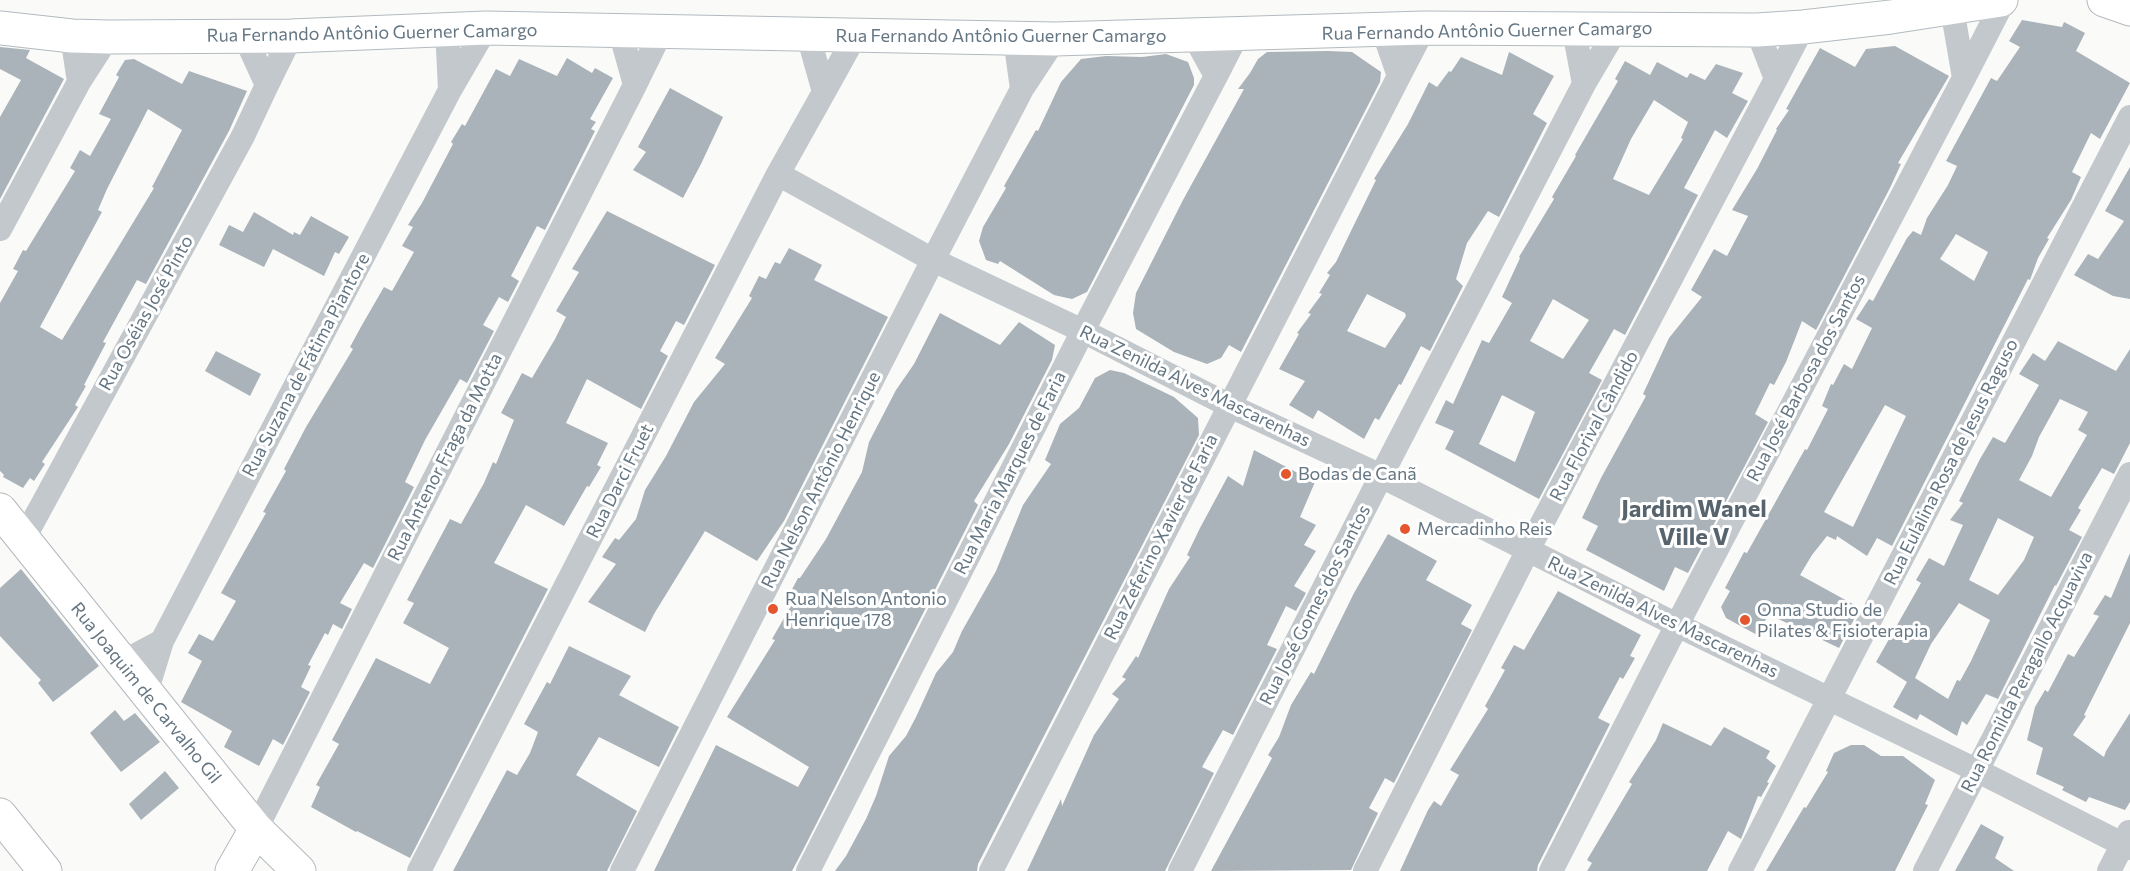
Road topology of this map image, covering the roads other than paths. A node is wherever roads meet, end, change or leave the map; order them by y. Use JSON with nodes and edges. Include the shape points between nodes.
{"nodes":[{"id":1,"x":2003,"y":0,"type":"edge"},
{"id":2,"x":2104,"y":0,"type":"edge"},
{"id":3,"x":1952,"y":8,"type":"junction"},
{"id":4,"x":2130,"y":9,"type":"edge"},
{"id":5,"x":1803,"y":27,"type":"junction"},
{"id":6,"x":0,"y":28,"type":"edge"},
{"id":7,"x":447,"y":28,"type":"junction"},
{"id":8,"x":486,"y":28,"type":"junction"},
{"id":9,"x":1424,"y":28,"type":"junction"},
{"id":10,"x":1617,"y":28,"type":"junction"},
{"id":11,"x":1383,"y":30,"type":"junction"},
{"id":12,"x":1574,"y":30,"type":"junction"},
{"id":13,"x":1757,"y":30,"type":"junction"},
{"id":14,"x":620,"y":31,"type":"junction"},
{"id":15,"x":662,"y":32,"type":"junction"},
{"id":16,"x":808,"y":35,"type":"junction"},
{"id":17,"x":1237,"y":35,"type":"junction"},
{"id":18,"x":72,"y":36,"type":"junction"},
{"id":19,"x":291,"y":36,"type":"junction"},
{"id":20,"x":855,"y":36,"type":"junction"},
{"id":21,"x":1194,"y":36,"type":"junction"},
{"id":22,"x":108,"y":37,"type":"junction"},
{"id":23,"x":245,"y":37,"type":"junction"},
{"id":24,"x":1015,"y":38,"type":"junction"},
{"id":25,"x":1055,"y":39,"type":"junction"},
{"id":26,"x":1216,"y":76,"type":"junction"},
{"id":27,"x":1399,"y":76,"type":"junction"},
{"id":28,"x":1964,"y":78,"type":"junction"},
{"id":29,"x":1776,"y":79,"type":"junction"},
{"id":30,"x":79,"y":82,"type":"junction"},
{"id":31,"x":1584,"y":84,"type":"junction"},
{"id":32,"x":267,"y":85,"type":"junction"},
{"id":33,"x":635,"y":85,"type":"junction"},
{"id":34,"x":1022,"y":89,"type":"junction"},
{"id":35,"x":450,"y":90,"type":"junction"},
{"id":36,"x":824,"y":92,"type":"junction"},
{"id":37,"x":2130,"y":117,"type":"edge"},
{"id":38,"x":778,"y":174,"type":"junction"},
{"id":39,"x":0,"y":230,"type":"edge"},
{"id":40,"x":933,"y":260,"type":"junction"},
{"id":41,"x":1083,"y":331,"type":"junction"},
{"id":42,"x":1228,"y":405,"type":"junction"},
{"id":43,"x":2130,"y":474,"type":"edge"},
{"id":44,"x":1381,"y":476,"type":"junction"},
{"id":45,"x":0,"y":510,"type":"edge"},
{"id":46,"x":23,"y":540,"type":"junction"},
{"id":47,"x":1528,"y":550,"type":"junction"},
{"id":48,"x":1677,"y":625,"type":"junction"},
{"id":49,"x":162,"y":641,"type":"junction"},
{"id":50,"x":121,"y":663,"type":"junction"},
{"id":51,"x":146,"y":693,"type":"junction"},
{"id":52,"x":1828,"y":699,"type":"junction"},
{"id":53,"x":1976,"y":770,"type":"junction"},
{"id":54,"x":0,"y":815,"type":"edge"},
{"id":55,"x":255,"y":829,"type":"junction"},
{"id":56,"x":2127,"y":841,"type":"edge"},
{"id":57,"x":45,"y":871,"type":"edge"},
{"id":58,"x":232,"y":871,"type":"edge"},
{"id":59,"x":299,"y":871,"type":"edge"},
{"id":60,"x":420,"y":871,"type":"edge"},
{"id":61,"x":622,"y":871,"type":"edge"},
{"id":62,"x":808,"y":871,"type":"edge"},
{"id":63,"x":991,"y":871,"type":"edge"},
{"id":64,"x":1180,"y":871,"type":"edge"},
{"id":65,"x":1365,"y":871,"type":"edge"},
{"id":66,"x":1551,"y":871,"type":"edge"},
{"id":67,"x":1740,"y":871,"type":"edge"},
{"id":68,"x":1924,"y":871,"type":"edge"},
{"id":69,"x":2109,"y":871,"type":"edge"}],
"edges":[{"from":1,"to":3,"type":"street","name":"Rua Fernando Antônio Guerner Camargo"},
{"from":1,"to":28,"type":"street","name":"Rua José Barbosa dos Santos"},
{"from":2,"to":4,"type":"street"},
{"from":3,"to":5,"type":"street","name":"Rua Fernando Antônio Guerner Camargo"},
{"from":3,"to":28,"type":"street"},
{"from":5,"to":13,"type":"street","name":"Rua Fernando Antônio Guerner Camargo"},
{"from":5,"to":29,"type":"street","name":"Rua Florival Cândido"},
{"from":6,"to":18,"type":"street","name":"Rua Fernando Antônio Guerner Camargo"},
{"from":7,"to":8,"type":"street","name":"Rua Fernando Antônio Guerner Camargo"},
{"from":7,"to":19,"type":"street","name":"Rua Fernando Antônio Guerner Camargo"},
{"from":7,"to":35,"type":"street"},
{"from":8,"to":14,"type":"street","name":"Rua Fernando Antônio Guerner Camargo"},
{"from":8,"to":35,"type":"street","name":"Rua Suzana de Fátima Piantore"},
{"from":9,"to":11,"type":"street","name":"Rua Fernando Antônio Guerner Camargo"},
{"from":9,"to":12,"type":"street","name":"Rua Fernando Antônio Guerner Camargo"},
{"from":9,"to":27,"type":"street","name":"Rua Zeferino Xavier de Faria"},
{"from":10,"to":12,"type":"street","name":"Rua Fernando Antônio Guerner Camargo"},
{"from":10,"to":13,"type":"street","name":"Rua Fernando Antônio Guerner Camargo"},
{"from":10,"to":31,"type":"street","name":"Rua José Gomes dos Santos"},
{"from":11,"to":17,"type":"street","name":"Rua Fernando Antônio Guerner Camargo"},
{"from":11,"to":27,"type":"street"},
{"from":12,"to":31,"type":"street"},
{"from":13,"to":29,"type":"street"},
{"from":14,"to":15,"type":"street","name":"Rua Fernando Antônio Guerner Camargo"},
{"from":14,"to":33,"type":"street"},
{"from":15,"to":16,"type":"street","name":"Rua Fernando Antônio Guerner Camargo"},
{"from":15,"to":33,"type":"street","name":"Rua Antenor Fraga da Motta"},
{"from":16,"to":20,"type":"street","name":"Rua Fernando Antônio Guerner Camargo"},
{"from":16,"to":36,"type":"street"},
{"from":17,"to":21,"type":"street","name":"Rua Fernando Antônio Guerner Camargo"},
{"from":17,"to":26,"type":"street","name":"Rua Maria Marques de Faria"},
{"from":18,"to":22,"type":"street","name":"Rua Fernando Antônio Guerner Camargo"},
{"from":18,"to":30,"type":"street"},
{"from":19,"to":23,"type":"street","name":"Rua Fernando Antônio Guerner Camargo"},
{"from":19,"to":32,"type":"street","name":"Rua Oséias José Pinto"},
{"from":20,"to":24,"type":"street","name":"Rua Fernando Antônio Guerner Camargo"},
{"from":20,"to":36,"type":"street","name":"Rua Darci Fruet"},
{"from":21,"to":25,"type":"street","name":"Rua Fernando Antônio Guerner Camargo"},
{"from":21,"to":26,"type":"street"},
{"from":22,"to":23,"type":"street","name":"Rua Fernando Antônio Guerner Camargo"},
{"from":22,"to":30,"type":"street"},
{"from":23,"to":32,"type":"street"},
{"from":24,"to":25,"type":"street","name":"Rua Fernando Antônio Guerner Camargo"},
{"from":24,"to":34,"type":"street"},
{"from":25,"to":34,"type":"street","name":"Rua Nelson Antônio Henrique"},
{"from":26,"to":41,"type":"street","name":"Rua Maria Marques de Faria"},
{"from":27,"to":42,"type":"street","name":"Rua Zeferino Xavier de Faria"},
{"from":28,"to":48,"type":"street","name":"Rua José Barbosa dos Santos"},
{"from":29,"to":47,"type":"street","name":"Rua Florival Cândido"},
{"from":30,"to":39,"type":"street"},
{"from":31,"to":44,"type":"street","name":"Rua José Gomes dos Santos"},
{"from":32,"to":46,"type":"street","name":"Rua Oséias José Pinto"},
{"from":33,"to":55,"type":"street","name":"Rua Antenor Fraga da Motta"},
{"from":34,"to":40,"type":"street","name":"Rua Nelson Antônio Henrique"},
{"from":35,"to":49,"type":"street","name":"Rua Suzana de Fátima Piantore"},
{"from":36,"to":38,"type":"street","name":"Rua Darci Fruet"},
{"from":37,"to":52,"type":"street","name":"Rua Eulalina Rosa de Jesus Raguso"},
{"from":38,"to":40,"type":"street","name":"Rua Zenilda Alves Mascarenhas"},
{"from":38,"to":60,"type":"street","name":"Rua Darci Fruet"},
{"from":40,"to":41,"type":"street","name":"Rua Zenilda Alves Mascarenhas"},
{"from":40,"to":61,"type":"street","name":"Rua Nelson Antônio Henrique"},
{"from":41,"to":42,"type":"street","name":"Rua Zenilda Alves Mascarenhas"},
{"from":41,"to":62,"type":"street","name":"Rua Maria Marques de Faria"},
{"from":42,"to":44,"type":"street","name":"Rua Zenilda Alves Mascarenhas"},
{"from":42,"to":63,"type":"street","name":"Rua Zeferino Xavier de Faria"},
{"from":43,"to":53,"type":"street","name":"Rua Romilda Peragallo Acquaviva"},
{"from":44,"to":47,"type":"street","name":"Rua Zenilda Alves Mascarenhas"},
{"from":44,"to":64,"type":"street","name":"Rua José Gomes dos Santos"},
{"from":45,"to":46,"type":"street","name":"Rua Joaquim de Carvalho Gil"},
{"from":46,"to":50,"type":"street","name":"Rua Joaquim de Carvalho Gil"},
{"from":47,"to":48,"type":"street","name":"Rua Zenilda Alves Mascarenhas"},
{"from":47,"to":65,"type":"street","name":"Rua Florival Cândido"},
{"from":48,"to":52,"type":"street","name":"Rua Zenilda Alves Mascarenhas"},
{"from":48,"to":66,"type":"street","name":"Rua José Barbosa dos Santos"},
{"from":49,"to":50,"type":"street"},
{"from":49,"to":51,"type":"street","name":"Rua Suzana de Fátima Piantore"},
{"from":50,"to":51,"type":"street","name":"Rua Joaquim de Carvalho Gil"},
{"from":51,"to":55,"type":"street","name":"Rua Joaquim de Carvalho Gil"},
{"from":52,"to":53,"type":"street","name":"Rua Zenilda Alves Mascarenhas"},
{"from":52,"to":67,"type":"street","name":"Rua Eulalina Rosa de Jesus Raguso"},
{"from":53,"to":56,"type":"street","name":"Rua Zenilda Alves Mascarenhas"},
{"from":53,"to":68,"type":"street","name":"Rua Romilda Peragallo Acquaviva"},
{"from":54,"to":57,"type":"street"},
{"from":55,"to":58,"type":"street"},
{"from":55,"to":59,"type":"street","name":"Rua Joaquim de Carvalho Gil"},
{"from":56,"to":69,"type":"street"}]}
